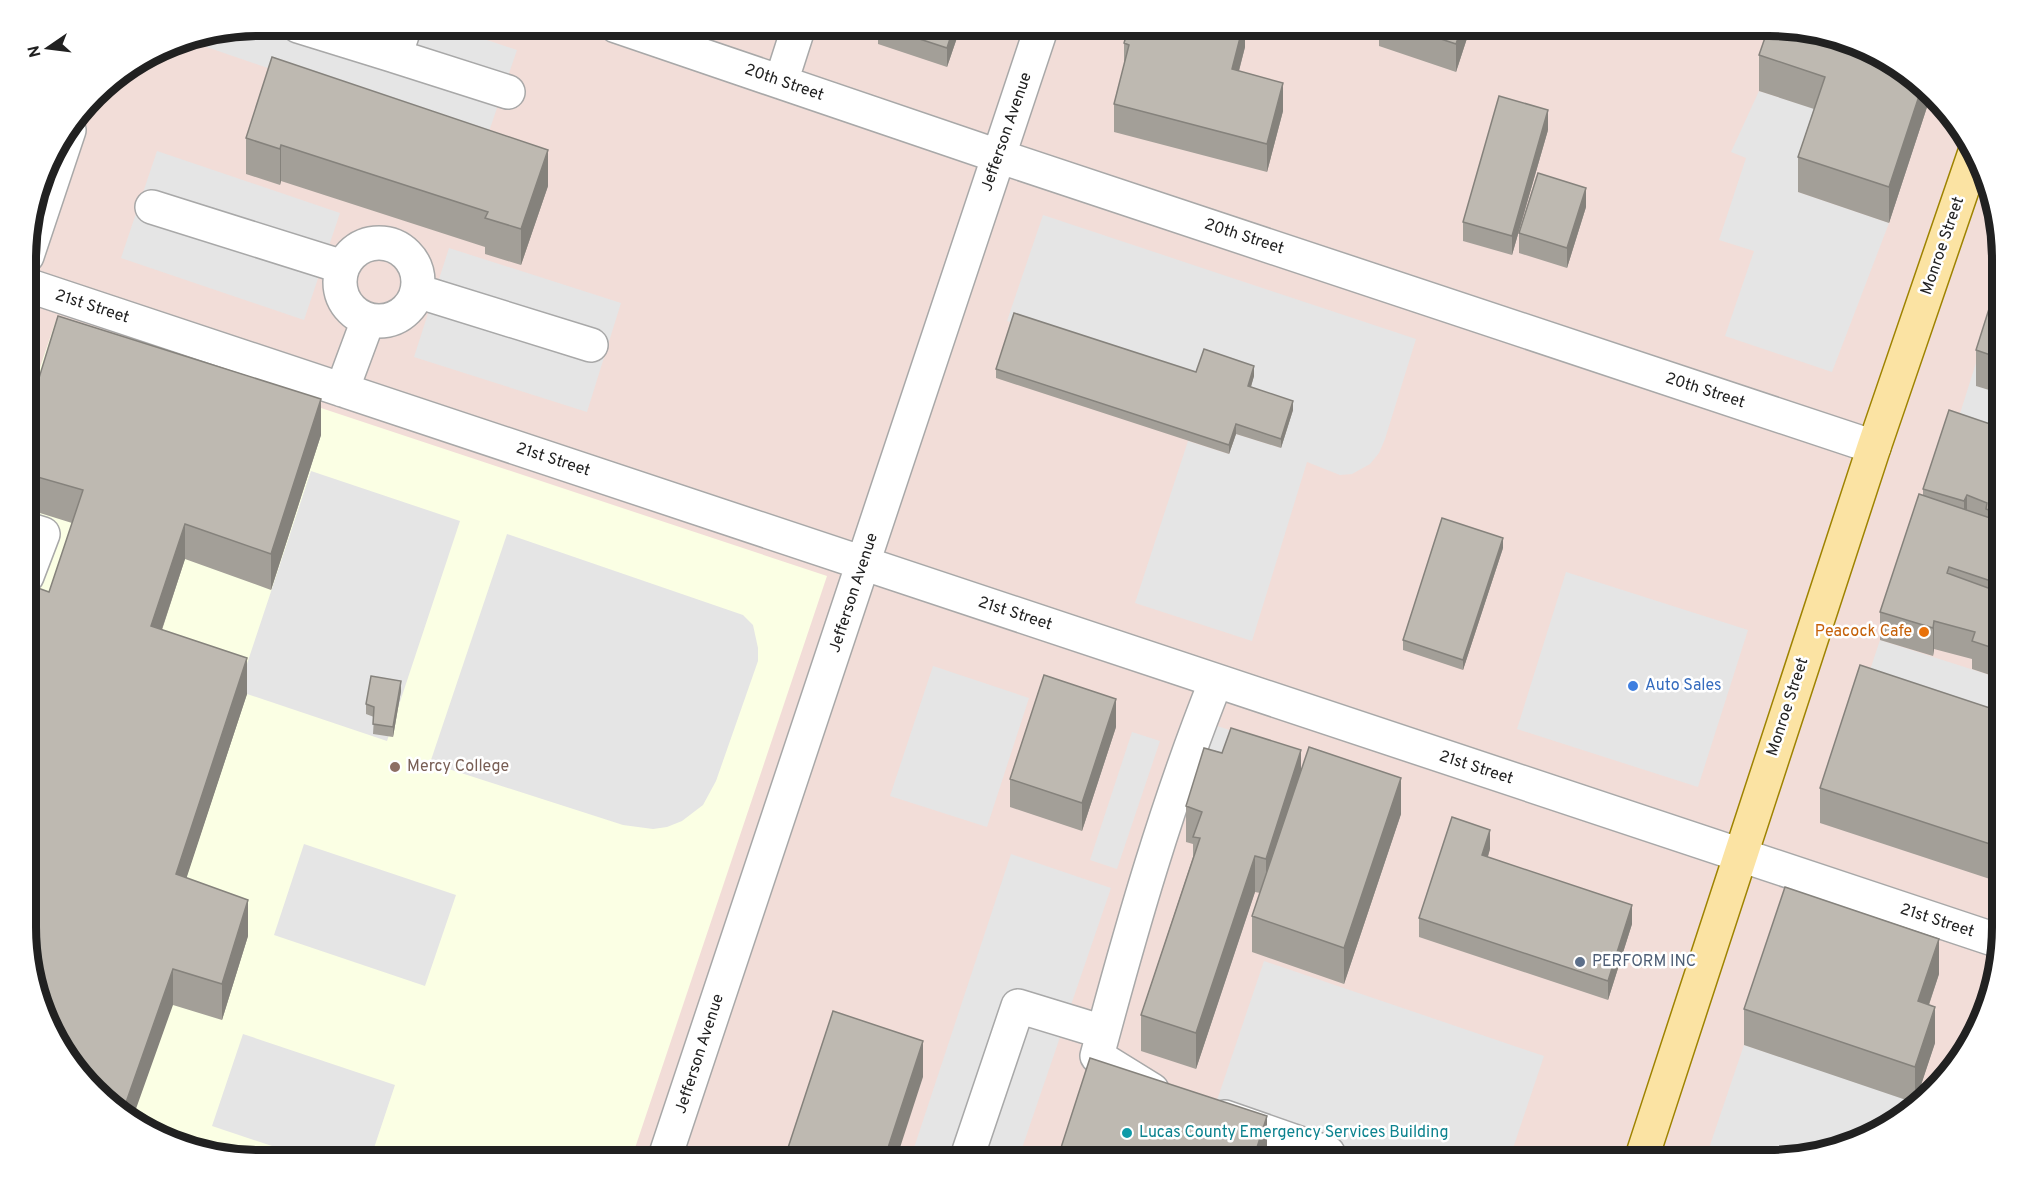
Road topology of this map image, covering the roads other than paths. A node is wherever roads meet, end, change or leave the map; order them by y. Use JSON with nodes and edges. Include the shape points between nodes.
{"nodes":[{"id":1,"x":330,"y":36,"type":"edge"},
{"id":2,"x":402,"y":36,"type":"edge"},
{"id":3,"x":645,"y":36,"type":"edge"},
{"id":4,"x":796,"y":36,"type":"edge"},
{"id":5,"x":1039,"y":36,"type":"edge"},
{"id":6,"x":395,"y":56,"type":"junction"},
{"id":7,"x":781,"y":82,"type":"junction"},
{"id":8,"x":508,"y":92,"type":"dead end"},
{"id":9,"x":998,"y":156,"type":"junction"},
{"id":10,"x":1971,"y":164,"type":"edge"},
{"id":11,"x":152,"y":207,"type":"dead end"},
{"id":12,"x":343,"y":267,"type":"junction"},
{"id":13,"x":36,"y":288,"type":"edge"},
{"id":14,"x":417,"y":291,"type":"junction"},
{"id":15,"x":368,"y":320,"type":"junction"},
{"id":16,"x":591,"y":345,"type":"dead end"},
{"id":17,"x":342,"y":390,"type":"junction"},
{"id":18,"x":1874,"y":447,"type":"junction"},
{"id":19,"x":36,"y":532,"type":"edge"},
{"id":20,"x":36,"y":552,"type":"edge"},
{"id":21,"x":864,"y":564,"type":"junction"},
{"id":22,"x":1216,"y":681,"type":"junction"},
{"id":23,"x":1739,"y":856,"type":"junction"},
{"id":24,"x":1992,"y":939,"type":"edge"},
{"id":25,"x":1103,"y":1032,"type":"junction"},
{"id":26,"x":667,"y":1150,"type":"edge"},
{"id":27,"x":969,"y":1150,"type":"edge"},
{"id":28,"x":1319,"y":1150,"type":"edge"},
{"id":29,"x":1644,"y":1150,"type":"edge"}],
"edges":[{"from":1,"to":6,"type":"street"},
{"from":2,"to":6,"type":"street"},
{"from":3,"to":7,"type":"street","name":"20th Street"},
{"from":4,"to":7,"type":"street"},
{"from":5,"to":9,"type":"street","name":"Jefferson Avenue"},
{"from":6,"to":8,"type":"street"},
{"from":7,"to":9,"type":"street","name":"20th Street"},
{"from":9,"to":18,"type":"street","name":"20th Street"},
{"from":9,"to":21,"type":"street","name":"Jefferson Avenue"},
{"from":10,"to":18,"type":"main road","name":"Monroe Street"},
{"from":11,"to":12,"type":"street"},
{"from":12,"to":14,"type":"street","via":[[350,256],[372,243],[398,247],[415,266]]},
{"from":12,"to":15,"type":"street","via":[[341,293],[356,314]]},
{"from":13,"to":17,"type":"street","name":"21st Street"},
{"from":14,"to":15,"type":"street","via":[[412,303],[393,319]]},
{"from":14,"to":16,"type":"street"},
{"from":15,"to":17,"type":"street"},
{"from":17,"to":21,"type":"street","name":"21st Street"},
{"from":18,"to":23,"type":"main road","name":"Monroe Street"},
{"from":19,"to":20,"type":"street","via":[[43,534]]},
{"from":21,"to":22,"type":"street","name":"21st Street"},
{"from":21,"to":26,"type":"street","name":"Jefferson Avenue"},
{"from":22,"to":23,"type":"street","name":"21st Street"},
{"from":22,"to":25,"type":"street","via":[[1189,748]]},
{"from":23,"to":24,"type":"street","name":"21st Street"},
{"from":23,"to":29,"type":"main road","name":"Monroe Street"},
{"from":25,"to":27,"type":"street","via":[[1018,1006]]},
{"from":25,"to":28,"type":"street","via":[[1097,1056],[1161,1095]]}]}
